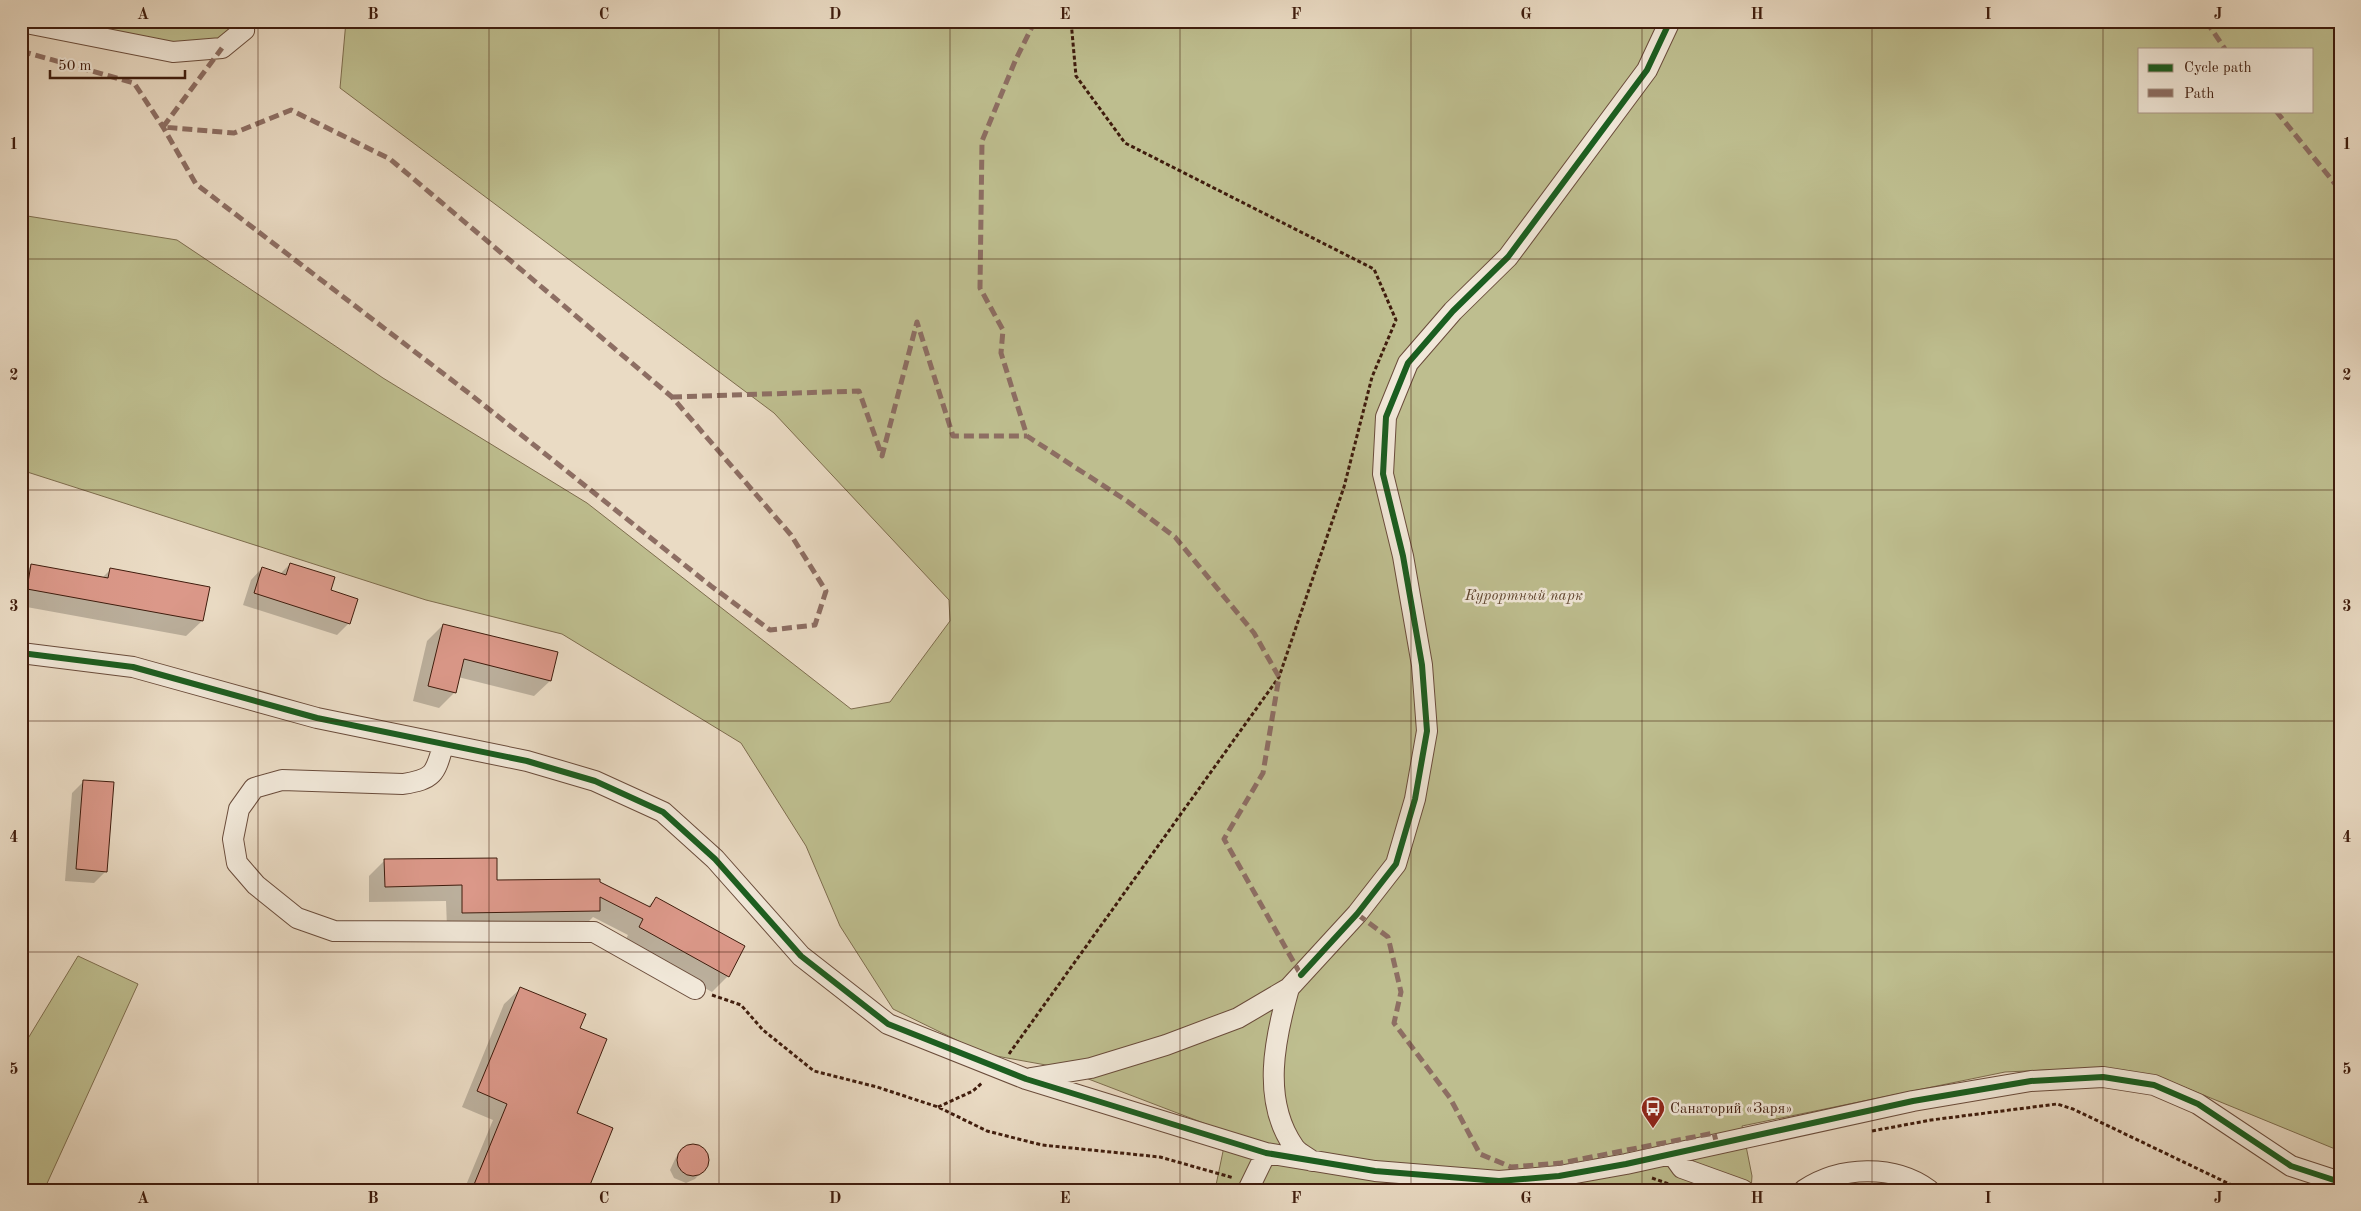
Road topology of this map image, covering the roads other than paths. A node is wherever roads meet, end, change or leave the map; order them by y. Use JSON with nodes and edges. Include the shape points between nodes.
{"nodes":[{"id":1,"x":241,"y":21,"type":"edge"},
{"id":2,"x":1670,"y":21,"type":"edge"},
{"id":3,"x":21,"y":22,"type":"edge"},
{"id":4,"x":21,"y":653,"type":"edge"},
{"id":5,"x":443,"y":746,"type":"junction"},
{"id":6,"x":1289,"y":988,"type":"junction"},
{"id":7,"x":695,"y":989,"type":"road end"},
{"id":8,"x":1026,"y":1079,"type":"junction"},
{"id":9,"x":1266,"y":1153,"type":"junction"},
{"id":10,"x":1672,"y":1154,"type":"junction"},
{"id":11,"x":1314,"y":1162,"type":"junction"},
{"id":12,"x":2340,"y":1182,"type":"edge"},
{"id":13,"x":1251,"y":1186,"type":"edge"},
{"id":14,"x":1743,"y":1190,"type":"edge"},
{"id":15,"x":1804,"y":1190,"type":"edge"},
{"id":16,"x":1929,"y":1190,"type":"edge"}],
"edges":[{"from":1,"to":3,"type":"street","via":[[244,30],[222,48],[173,52]]},
{"from":2,"to":6,"type":"street","via":[[1647,70],[1508,257],[1453,311],[1408,364],[1386,417],[1383,474],[1403,556],[1423,674],[1426,731],[1415,799],[1396,864],[1357,914]]},
{"from":4,"to":5,"type":"street","via":[[133,667],[317,718]]},
{"from":5,"to":7,"type":"street","via":[[436,769],[424,781],[404,784],[282,780],[254,788],[239,809],[233,839],[237,864],[298,918],[334,931],[594,932]]},
{"from":5,"to":8,"type":"street","via":[[527,762],[595,781],[663,812],[715,859],[801,956],[888,1024]]},
{"from":6,"to":8,"type":"street","via":[[1238,1018],[1166,1045],[1091,1068]]},
{"from":6,"to":11,"type":"street","via":[[1277,1030],[1273,1078],[1279,1115],[1295,1148]]},
{"from":8,"to":9,"type":"street"},
{"from":9,"to":11,"type":"street"},
{"from":9,"to":13,"type":"street"},
{"from":10,"to":11,"type":"street","via":[[1560,1176],[1499,1182]]},
{"from":10,"to":12,"type":"street","via":[[1913,1101],[2031,1081],[2103,1077],[2154,1085],[2198,1104],[2291,1166]]},
{"from":10,"to":14,"type":"street","via":[[1682,1168]]},
{"from":15,"to":16,"type":"street","via":[[1839,1174],[1875,1170],[1916,1180]]}]}
